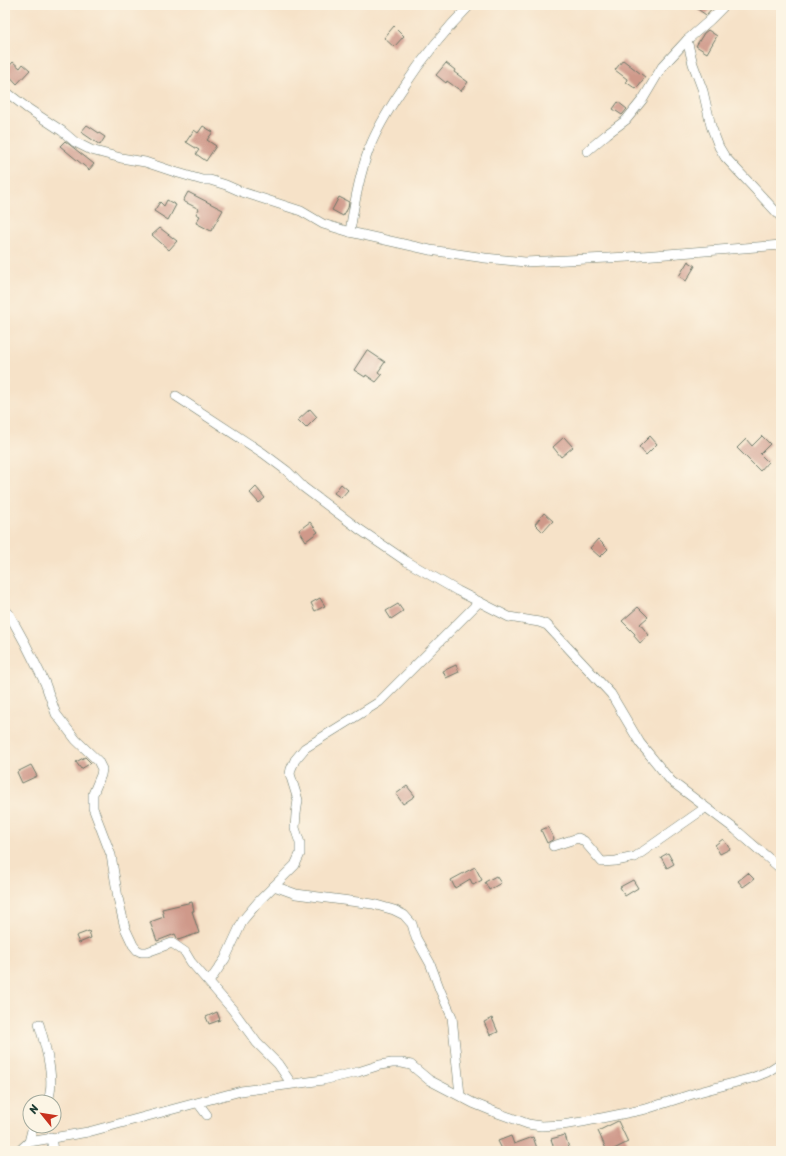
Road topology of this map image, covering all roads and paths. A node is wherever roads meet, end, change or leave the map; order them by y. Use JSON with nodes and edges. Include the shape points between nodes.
{"nodes":[{"id":1,"x":470,"y":5,"type":"edge"},
{"id":2,"x":725,"y":5,"type":"edge"},
{"id":3,"x":687,"y":40,"type":"junction"},
{"id":4,"x":5,"y":91,"type":"edge"},
{"id":5,"x":587,"y":151,"type":"dead end"},
{"id":6,"x":781,"y":217,"type":"edge"},
{"id":7,"x":350,"y":232,"type":"junction"},
{"id":8,"x":781,"y":245,"type":"edge"},
{"id":9,"x":176,"y":396,"type":"dead end"},
{"id":10,"x":479,"y":602,"type":"junction"},
{"id":11,"x":5,"y":611,"type":"edge"},
{"id":12,"x":705,"y":808,"type":"junction"},
{"id":13,"x":553,"y":846,"type":"dead end"},
{"id":14,"x":781,"y":869,"type":"edge"},
{"id":15,"x":274,"y":886,"type":"junction"},
{"id":16,"x":208,"y":982,"type":"junction"},
{"id":17,"x":39,"y":1024,"type":"dead end"},
{"id":18,"x":781,"y":1062,"type":"edge"},
{"id":19,"x":291,"y":1083,"type":"junction"},
{"id":20,"x":49,"y":1094,"type":"edge"},
{"id":21,"x":460,"y":1095,"type":"junction"},
{"id":22,"x":198,"y":1102,"type":"junction"},
{"id":23,"x":207,"y":1115,"type":"dead end"},
{"id":24,"x":31,"y":1134,"type":"edge"},
{"id":25,"x":51,"y":1137,"type":"junction"},
{"id":26,"x":29,"y":1142,"type":"junction"},
{"id":27,"x":19,"y":1151,"type":"edge"},
{"id":28,"x":53,"y":1151,"type":"edge"}],
"edges":[{"from":1,"to":7,"type":"street","via":[[426,54],[388,110],[369,149],[356,192]]},
{"from":2,"to":3,"type":"street"},
{"from":3,"to":5,"type":"street","via":[[662,67],[643,99],[626,120]]},
{"from":3,"to":6,"type":"street","via":[[719,147],[725,157]]},
{"from":4,"to":7,"type":"street","via":[[75,142],[91,150],[226,185],[301,211],[323,224]]},
{"from":7,"to":8,"type":"street","via":[[430,250],[525,262]]},
{"from":9,"to":10,"type":"street","via":[[263,453],[303,487],[406,561]]},
{"from":10,"to":12,"type":"street","via":[[509,617],[547,625],[611,694],[640,743],[671,781]]},
{"from":10,"to":15,"type":"street","via":[[379,702],[305,748],[295,760],[290,774],[298,800],[295,828],[300,854],[295,865]]},
{"from":11,"to":16,"type":"street","via":[[35,661],[56,714],[76,740],[98,761],[102,769],[93,794],[93,808],[110,855],[118,898],[133,945],[141,952],[147,952],[174,943],[185,952]]},
{"from":12,"to":13,"type":"street","via":[[635,857],[602,862],[584,841],[578,838]]},
{"from":12,"to":14,"type":"street","via":[[736,830]]},
{"from":15,"to":16,"type":"street","via":[[242,920],[225,959]]},
{"from":15,"to":21,"type":"street","via":[[296,894],[373,904],[404,915],[412,924],[452,1017]]},
{"from":16,"to":19,"type":"street","via":[[257,1043],[278,1064]]},
{"from":17,"to":20,"type":"street","via":[[50,1070]]},
{"from":18,"to":21,"type":"street","via":[[752,1078],[646,1109],[562,1125],[528,1124],[473,1103]]},
{"from":19,"to":21,"type":"street","via":[[323,1080],[380,1065],[402,1063],[410,1065],[429,1080]]},
{"from":19,"to":22,"type":"street","via":[[241,1091]]},
{"from":22,"to":23,"type":"street"},
{"from":22,"to":25,"type":"street","via":[[88,1132]]},
{"from":24,"to":26,"type":"street"},
{"from":25,"to":26,"type":"street"},
{"from":25,"to":28,"type":"street"},
{"from":26,"to":27,"type":"street"}]}
